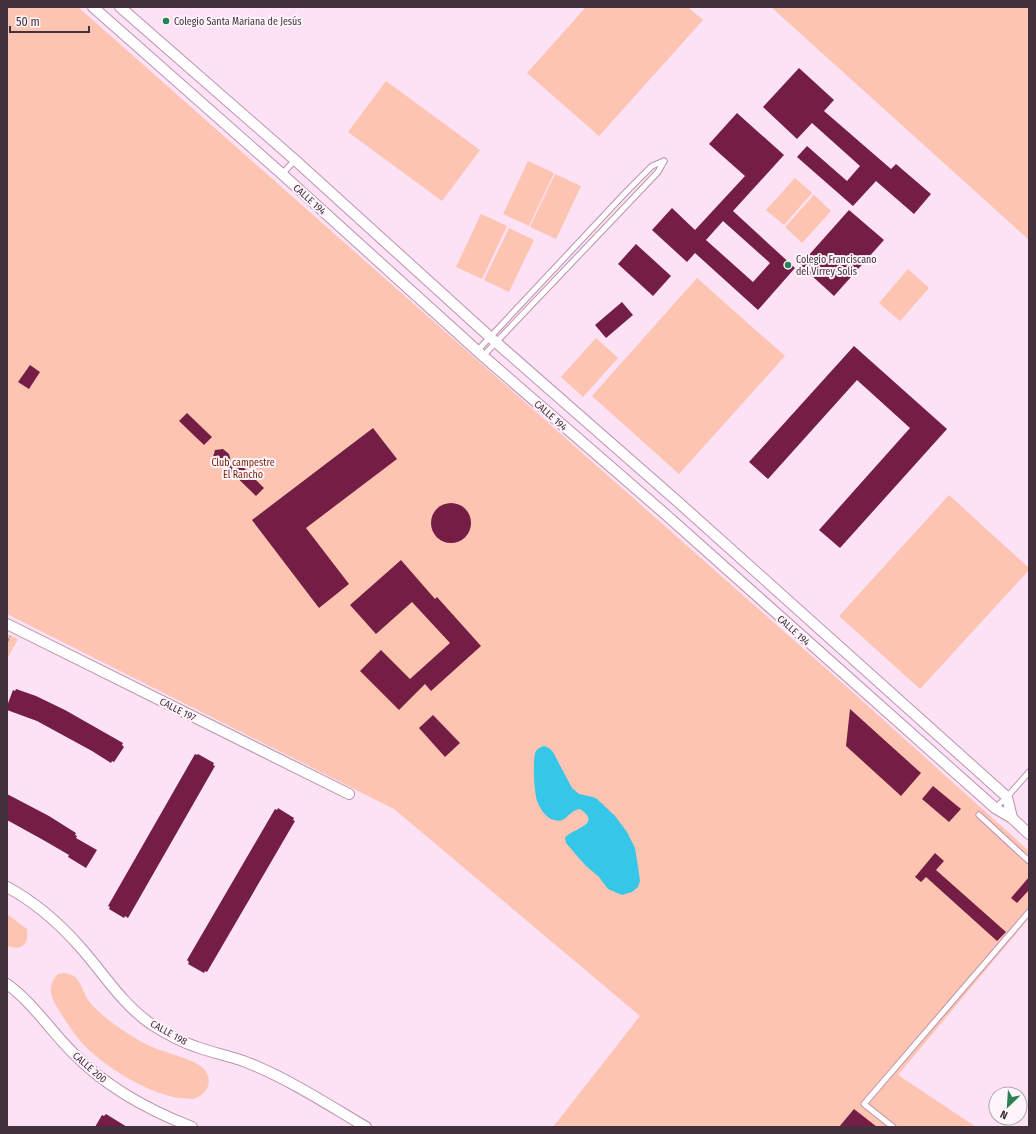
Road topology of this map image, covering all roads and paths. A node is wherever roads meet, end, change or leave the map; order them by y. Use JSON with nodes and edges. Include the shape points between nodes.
{"nodes":[{"id":1,"x":93,"y":7,"type":"edge"},
{"id":2,"x":120,"y":7,"type":"edge"},
{"id":3,"x":295,"y":160,"type":"junction"},
{"id":4,"x":282,"y":174,"type":"junction"},
{"id":5,"x":493,"y":340,"type":"junction"},
{"id":6,"x":480,"y":353,"type":"junction"},
{"id":7,"x":7,"y":624,"type":"edge"},
{"id":8,"x":1029,"y":772,"type":"edge"},
{"id":9,"x":349,"y":794,"type":"dead end"},
{"id":10,"x":1007,"y":797,"type":"junction"},
{"id":11,"x":995,"y":808,"type":"junction"},
{"id":12,"x":979,"y":814,"type":"dead end"},
{"id":13,"x":1012,"y":818,"type":"junction"},
{"id":14,"x":1029,"y":834,"type":"edge"},
{"id":15,"x":1029,"y":861,"type":"edge"},
{"id":16,"x":7,"y":887,"type":"edge"},
{"id":17,"x":1029,"y":912,"type":"edge"},
{"id":18,"x":7,"y":984,"type":"edge"},
{"id":19,"x":192,"y":1127,"type":"edge"},
{"id":20,"x":366,"y":1127,"type":"edge"},
{"id":21,"x":893,"y":1127,"type":"edge"}],
"edges":[{"from":1,"to":4,"type":"street","name":"CALLE 194"},
{"from":2,"to":3,"type":"street","name":"CALLE 194"},
{"from":3,"to":4,"type":"lane"},
{"from":3,"to":5,"type":"street","name":"CALLE 194"},
{"from":4,"to":6,"type":"street","name":"CALLE 194"},
{"from":5,"to":5,"type":"lane","via":[[658,172],[664,161],[652,166],[627,191]]},
{"from":5,"to":6,"type":"lane"},
{"from":5,"to":10,"type":"street","name":"CALLE 194"},
{"from":6,"to":11,"type":"street","name":"CALLE 194"},
{"from":7,"to":9,"type":"street","name":"CALLE 197"},
{"from":8,"to":10,"type":"lane"},
{"from":10,"to":11,"type":"lane"},
{"from":10,"to":13,"type":"street"},
{"from":11,"to":13,"type":"street","name":"CALLE 194"},
{"from":12,"to":15,"type":"lane"},
{"from":13,"to":14,"type":"street","name":"CALLE 194"},
{"from":16,"to":20,"type":"street","name":"CALLE 198","via":[[25,896],[45,912],[80,947],[126,1003],[150,1023],[195,1047],[246,1062],[293,1083]]},
{"from":17,"to":21,"type":"lane","via":[[864,1104]]},
{"from":18,"to":19,"type":"street","name":"CALLE 200","via":[[33,1006],[73,1053],[95,1074],[141,1104]]}]}
